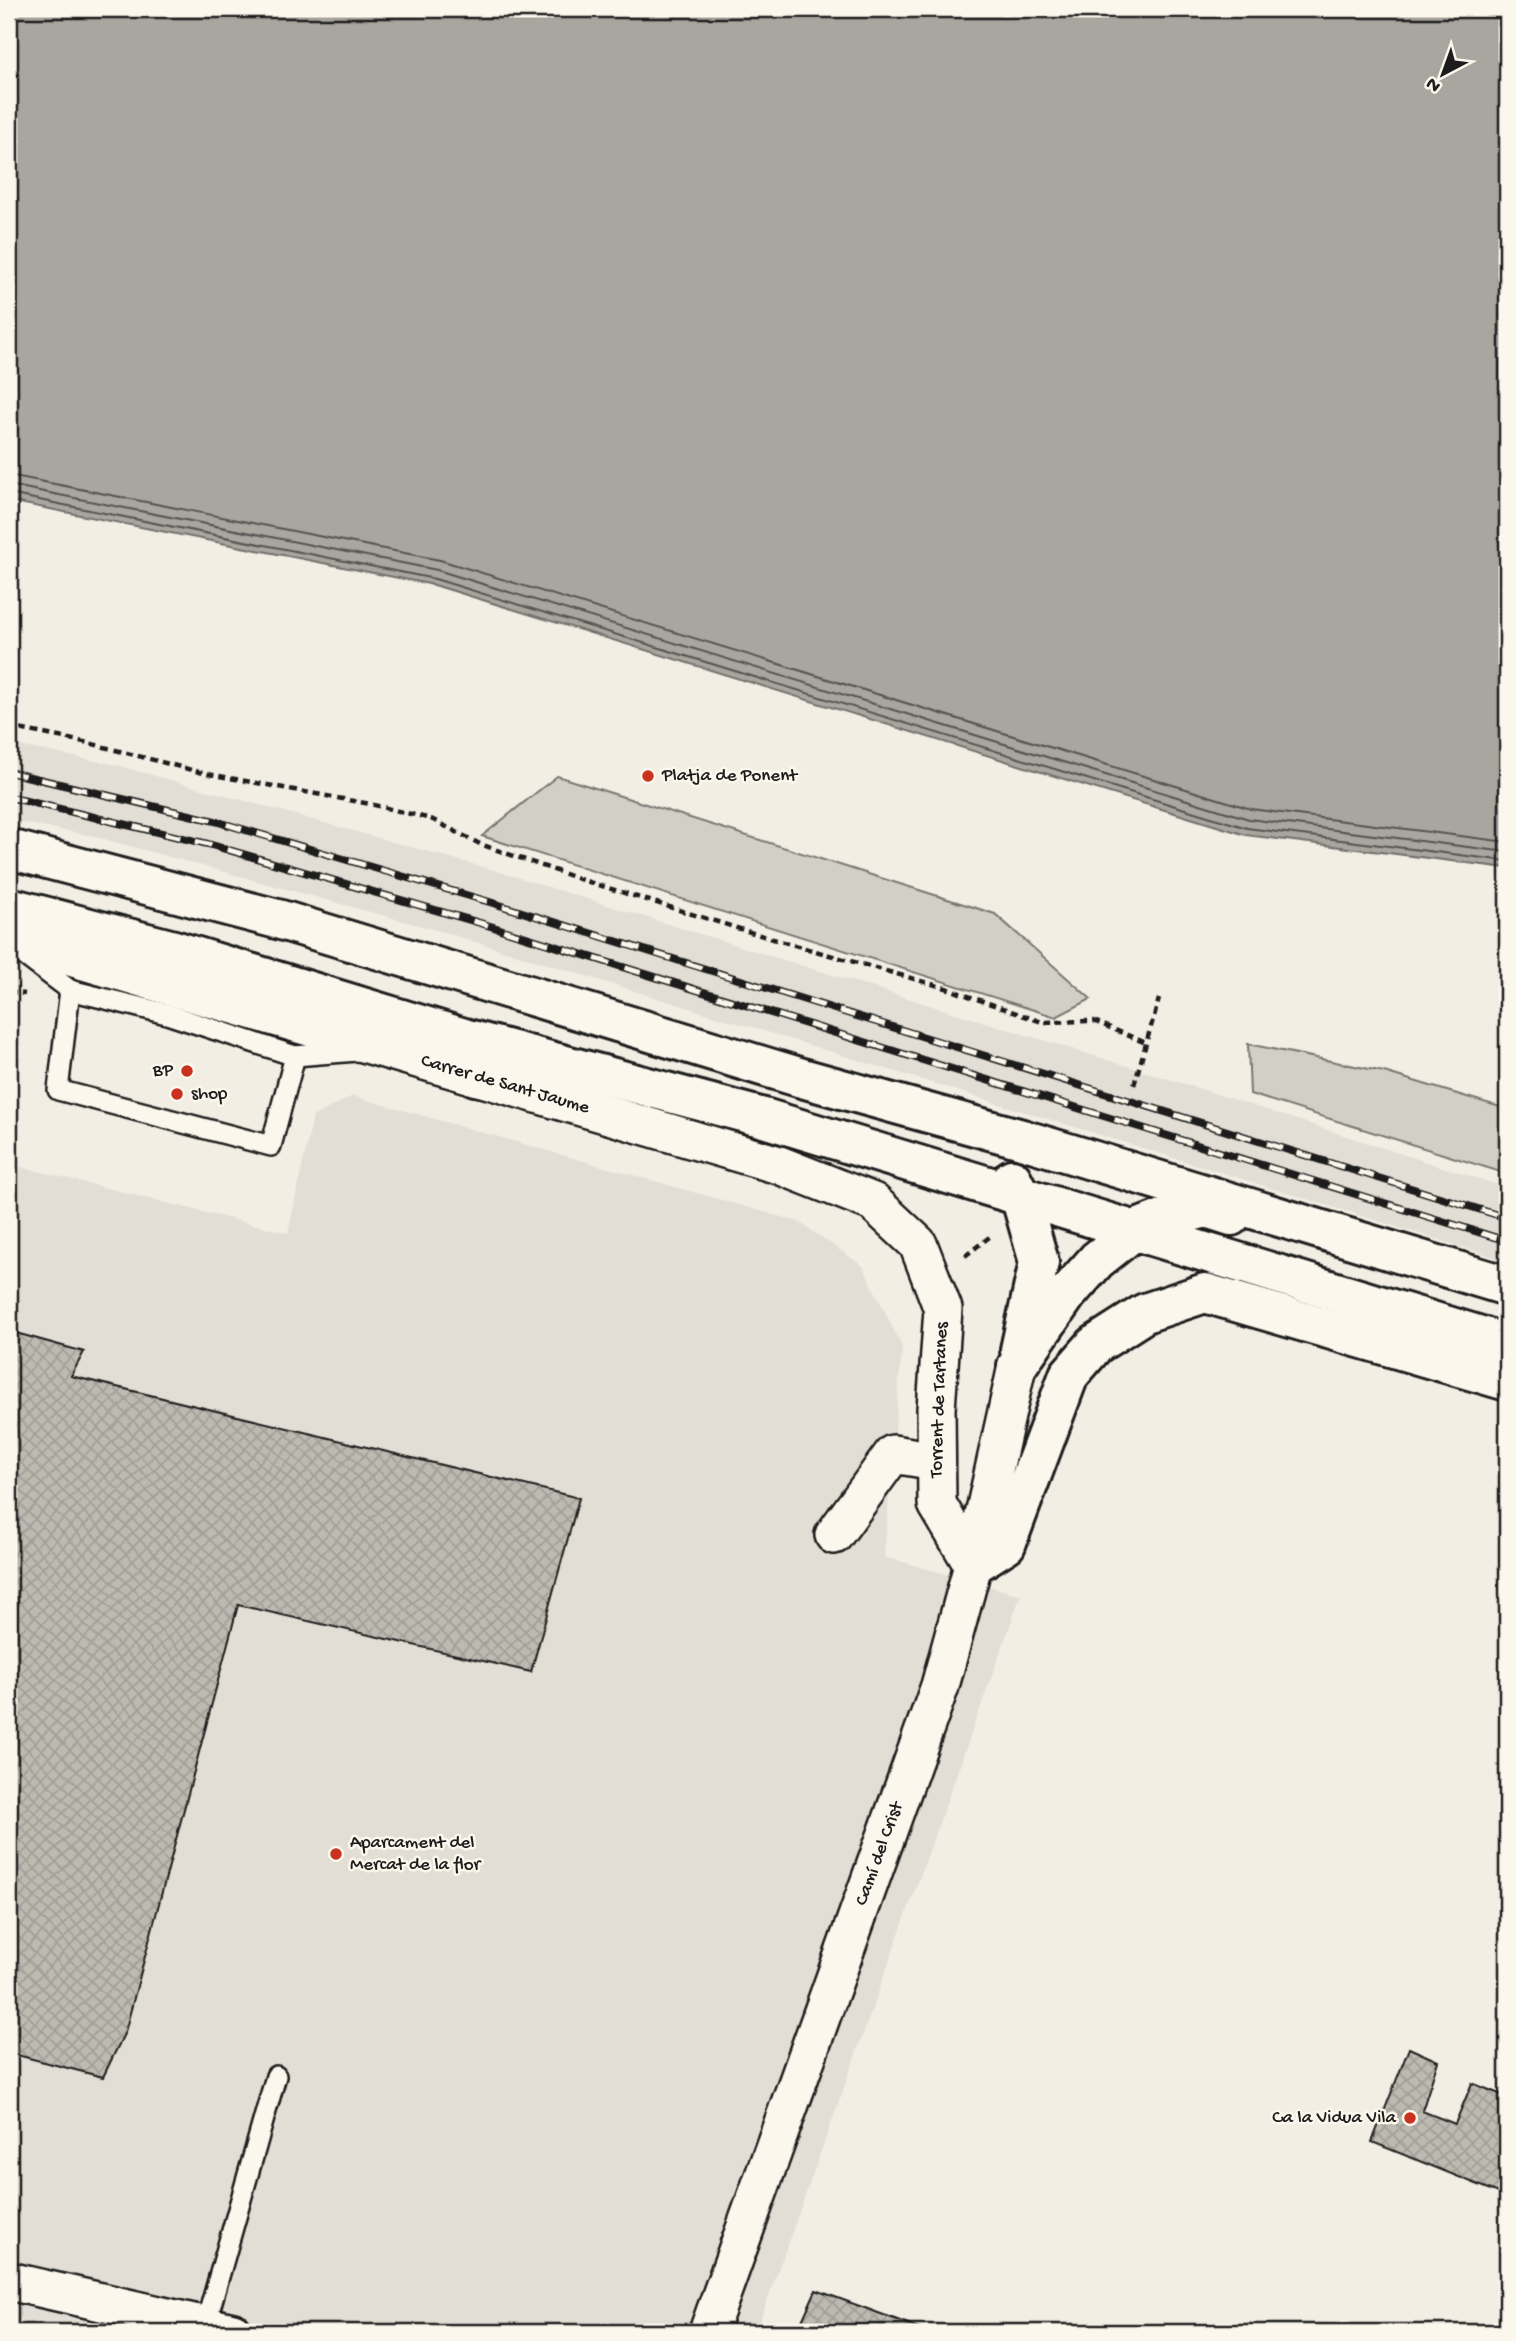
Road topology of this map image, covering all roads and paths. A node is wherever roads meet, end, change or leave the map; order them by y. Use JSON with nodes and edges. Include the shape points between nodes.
{"nodes":[{"id":1,"x":9,"y":727,"type":"edge"},
{"id":2,"x":9,"y":849,"type":"edge"},
{"id":3,"x":9,"y":907,"type":"edge"},
{"id":4,"x":9,"y":942,"type":"edge"},
{"id":5,"x":70,"y":990,"type":"junction"},
{"id":6,"x":1159,"y":999,"type":"dead end"},
{"id":7,"x":1146,"y":1044,"type":"junction"},
{"id":8,"x":380,"y":1049,"type":"junction"},
{"id":9,"x":295,"y":1056,"type":"junction"},
{"id":10,"x":475,"y":1076,"type":"junction"},
{"id":11,"x":802,"y":1078,"type":"junction"},
{"id":12,"x":1135,"y":1086,"type":"dead end"},
{"id":13,"x":764,"y":1118,"type":"junction"},
{"id":14,"x":1020,"y":1195,"type":"junction"},
{"id":15,"x":1135,"y":1230,"type":"junction"},
{"id":16,"x":996,"y":1232,"type":"dead end"},
{"id":17,"x":965,"y":1256,"type":"dead end"},
{"id":18,"x":1507,"y":1286,"type":"edge"},
{"id":19,"x":1507,"y":1301,"type":"edge"},
{"id":20,"x":943,"y":1309,"type":"joint"},
{"id":21,"x":1507,"y":1344,"type":"edge"},
{"id":22,"x":1017,"y":1366,"type":"junction"},
{"id":23,"x":1507,"y":1381,"type":"edge"},
{"id":24,"x":936,"y":1461,"type":"junction"},
{"id":25,"x":834,"y":1535,"type":"dead end"},
{"id":26,"x":973,"y":1565,"type":"junction"},
{"id":27,"x":276,"y":2076,"type":"dead end"},
{"id":28,"x":9,"y":2280,"type":"edge"},
{"id":29,"x":219,"y":2329,"type":"edge"},
{"id":30,"x":708,"y":2332,"type":"edge"}],
"edges":[{"from":1,"to":7,"type":"path","via":[[203,773],[431,818],[480,844],[576,878],[1042,1021],[1094,1021]]},
{"from":2,"to":11,"type":"main road","via":[[281,920]]},
{"from":3,"to":13,"type":"main road","via":[[174,950],[464,1038]]},
{"from":4,"to":5,"type":"lane"},
{"from":4,"to":8,"type":"street","name":"Carrer de Sant Jaume"},
{"from":5,"to":9,"type":"lane","via":[[167,1014]]},
{"from":5,"to":9,"type":"lane","via":[[58,1090],[271,1146]]},
{"from":6,"to":7,"type":"path"},
{"from":7,"to":12,"type":"path"},
{"from":8,"to":9,"type":"lane"},
{"from":8,"to":10,"type":"street","name":"Carrer de Sant Jaume"},
{"from":10,"to":13,"type":"main road"},
{"from":10,"to":20,"type":"street","name":"Carrer de Sant Jaume","via":[[779,1165],[873,1202],[918,1244]]},
{"from":11,"to":14,"type":"main road","via":[[980,1144],[1009,1172]]},
{"from":11,"to":18,"type":"main road","via":[[1022,1139]]},
{"from":13,"to":14,"type":"main road"},
{"from":14,"to":15,"type":"main road"},
{"from":14,"to":22,"type":"main road","via":[[1040,1262]]},
{"from":15,"to":19,"type":"main road","via":[[1206,1208]]},
{"from":15,"to":21,"type":"main road"},
{"from":15,"to":22,"type":"main road","via":[[1097,1260],[1067,1294]]},
{"from":16,"to":17,"type":"path"},
{"from":20,"to":24,"type":"street","name":"Torrent de Tartanes"},
{"from":22,"to":26,"type":"street","name":"Camí del Crist"},
{"from":23,"to":26,"type":"main road","via":[[1205,1293],[1145,1313],[1095,1345],[1069,1375],[1006,1544]]},
{"from":24,"to":25,"type":"street","via":[[893,1454]]},
{"from":24,"to":26,"type":"street","name":"Torrent de Tartanes","via":[[937,1504]]},
{"from":26,"to":30,"type":"street","name":"Camí del Crist","via":[[940,1686]]},
{"from":27,"to":29,"type":"lane"},
{"from":28,"to":29,"type":"street"}]}
